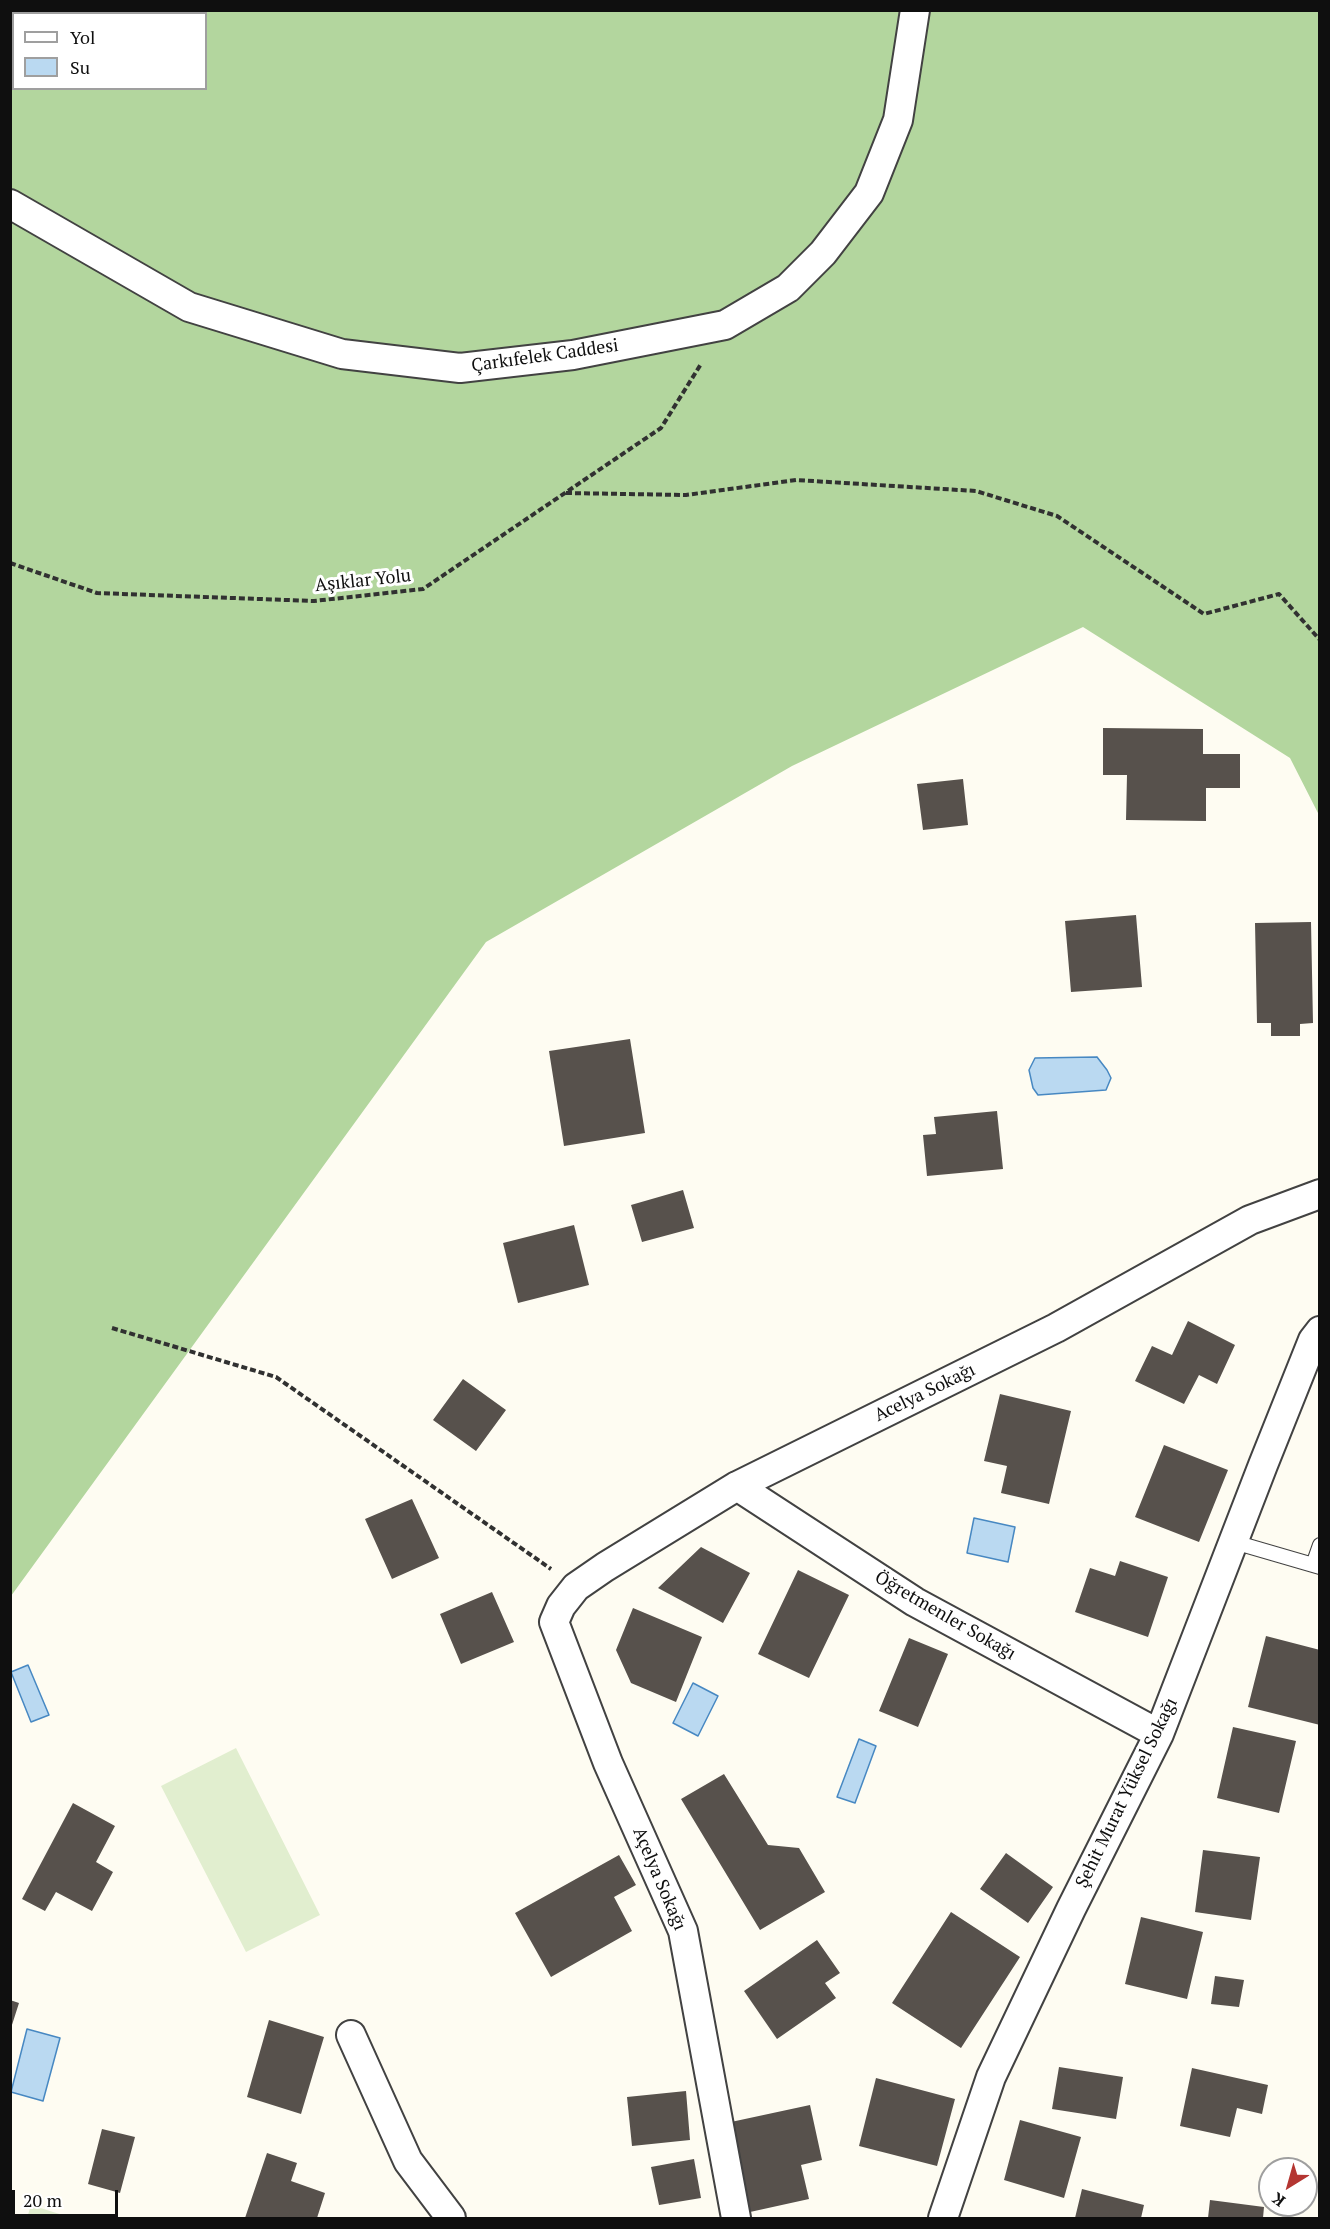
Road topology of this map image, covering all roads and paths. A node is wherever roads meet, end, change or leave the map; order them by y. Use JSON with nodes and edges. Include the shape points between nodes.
{"nodes":[{"id":1,"x":915,"y":10,"type":"edge"},
{"id":2,"x":10,"y":204,"type":"edge"},
{"id":3,"x":725,"y":325,"type":"junction"},
{"id":4,"x":565,"y":493,"type":"junction"},
{"id":5,"x":10,"y":563,"type":"edge"},
{"id":6,"x":1320,"y":640,"type":"edge"},
{"id":7,"x":1320,"y":1194,"type":"edge"},
{"id":8,"x":112,"y":1328,"type":"dead end"},
{"id":9,"x":1320,"y":1331,"type":"edge"},
{"id":10,"x":737,"y":1486,"type":"junction"},
{"id":11,"x":1234,"y":1542,"type":"junction"},
{"id":12,"x":1320,"y":1545,"type":"edge"},
{"id":13,"x":1316,"y":1566,"type":"edge"},
{"id":14,"x":576,"y":1587,"type":"junction"},
{"id":15,"x":554,"y":1622,"type":"joint"},
{"id":16,"x":1160,"y":1734,"type":"junction"},
{"id":17,"x":351,"y":2035,"type":"dead end"},
{"id":18,"x":450,"y":2218,"type":"edge"},
{"id":19,"x":736,"y":2218,"type":"edge"},
{"id":20,"x":943,"y":2218,"type":"edge"}],
"edges":[{"from":1,"to":3,"type":"street","name":"Çarkıfelek Caddesi","via":[[898,120],[869,193],[823,253],[788,288]]},
{"from":2,"to":3,"type":"street","name":"Çarkıfelek Caddesi","via":[[189,307],[342,354],[459,368],[573,355]]},
{"from":3,"to":4,"type":"path","name":"Aşıklar Yolu","via":[[661,428]]},
{"from":4,"to":5,"type":"path","name":"Aşıklar Yolu","via":[[423,589],[314,601],[97,593]]},
{"from":4,"to":6,"type":"path","via":[[686,495],[796,480],[976,491],[1057,516],[1204,614],[1279,594]]},
{"from":7,"to":10,"type":"street","name":"Acelya Sokağı","via":[[1251,1220],[1056,1328]]},
{"from":8,"to":14,"type":"path","via":[[276,1377]]},
{"from":9,"to":11,"type":"street","name":"Şehit Murat Yüksel Sokağı","via":[[1313,1340]]},
{"from":10,"to":14,"type":"street","name":"Acelya Sokağı"},
{"from":10,"to":16,"type":"street","name":"Öğretmenler Sokağı","via":[[915,1602]]},
{"from":11,"to":13,"type":"lane"},
{"from":11,"to":16,"type":"street","name":"Şehit Murat Yüksel Sokağı"},
{"from":12,"to":13,"type":"lane"},
{"from":14,"to":15,"type":"street","name":"Acelya Sokağı"},
{"from":15,"to":19,"type":"street","name":"Açelya Sokağı","via":[[608,1763],[683,1931]]},
{"from":16,"to":20,"type":"street","name":"Şehit Murat Yüksel Sokağı","via":[[991,2077]]},
{"from":17,"to":18,"type":"street","via":[[408,2161]]}]}
